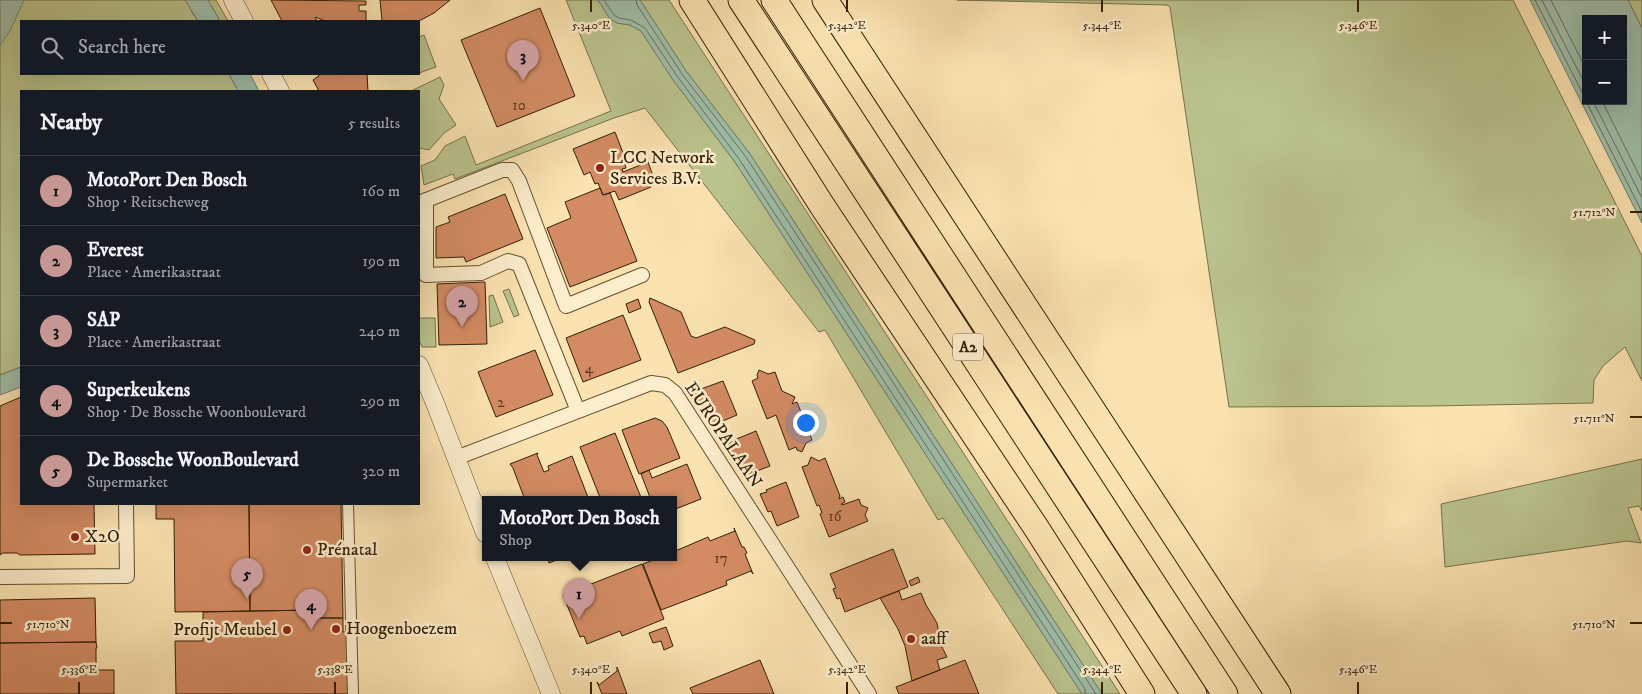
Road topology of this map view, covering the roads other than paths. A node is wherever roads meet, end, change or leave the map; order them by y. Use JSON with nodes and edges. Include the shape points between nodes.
{"nodes":[{"id":1,"x":233,"y":0,"type":"edge"},
{"id":2,"x":692,"y":0,"type":"edge"},
{"id":3,"x":741,"y":0,"type":"edge"},
{"id":4,"x":774,"y":0,"type":"edge"},
{"id":5,"x":825,"y":0,"type":"edge"},
{"id":6,"x":243,"y":20,"type":"edge"},
{"id":7,"x":272,"y":75,"type":"edge"},
{"id":8,"x":279,"y":90,"type":"edge"},
{"id":9,"x":422,"y":202,"type":"edge"},
{"id":10,"x":642,"y":275,"type":"dead end"},
{"id":11,"x":420,"y":367,"type":"edge"},
{"id":12,"x":578,"y":411,"type":"junction"},
{"id":13,"x":456,"y":458,"type":"junction"},
{"id":14,"x":126,"y":505,"type":"edge"},
{"id":15,"x":348,"y":505,"type":"edge"},
{"id":16,"x":482,"y":525,"type":"edge"},
{"id":17,"x":496,"y":561,"type":"edge"},
{"id":18,"x":0,"y":577,"type":"edge"},
{"id":19,"x":353,"y":694,"type":"edge"},
{"id":20,"x":551,"y":694,"type":"edge"},
{"id":21,"x":869,"y":694,"type":"edge"},
{"id":22,"x":1142,"y":694,"type":"edge"},
{"id":23,"x":1194,"y":694,"type":"edge"},
{"id":24,"x":1225,"y":694,"type":"edge"},
{"id":25,"x":1278,"y":694,"type":"edge"}],
"edges":[{"from":1,"to":6,"type":"street"},
{"from":2,"to":22,"type":"highway","number":"A2","via":[[820,204],[1037,529]]},
{"from":3,"to":23,"type":"highway","number":"A2"},
{"from":4,"to":24,"type":"highway","number":"A2"},
{"from":5,"to":25,"type":"highway"},
{"from":7,"to":8,"type":"street"},
{"from":9,"to":10,"type":"street","via":[[502,170],[512,170],[566,306]]},
{"from":9,"to":12,"type":"street","via":[[426,275],[481,273],[508,261],[519,264]]},
{"from":11,"to":13,"type":"street"},
{"from":12,"to":13,"type":"street","name":"EUROPALAAN"},
{"from":12,"to":21,"type":"street","name":"EUROPALAAN","via":[[651,383],[665,385],[675,393]]},
{"from":13,"to":16,"type":"street"},
{"from":14,"to":18,"type":"street","via":[[127,576]]},
{"from":15,"to":19,"type":"street"},
{"from":17,"to":20,"type":"street"}]}
